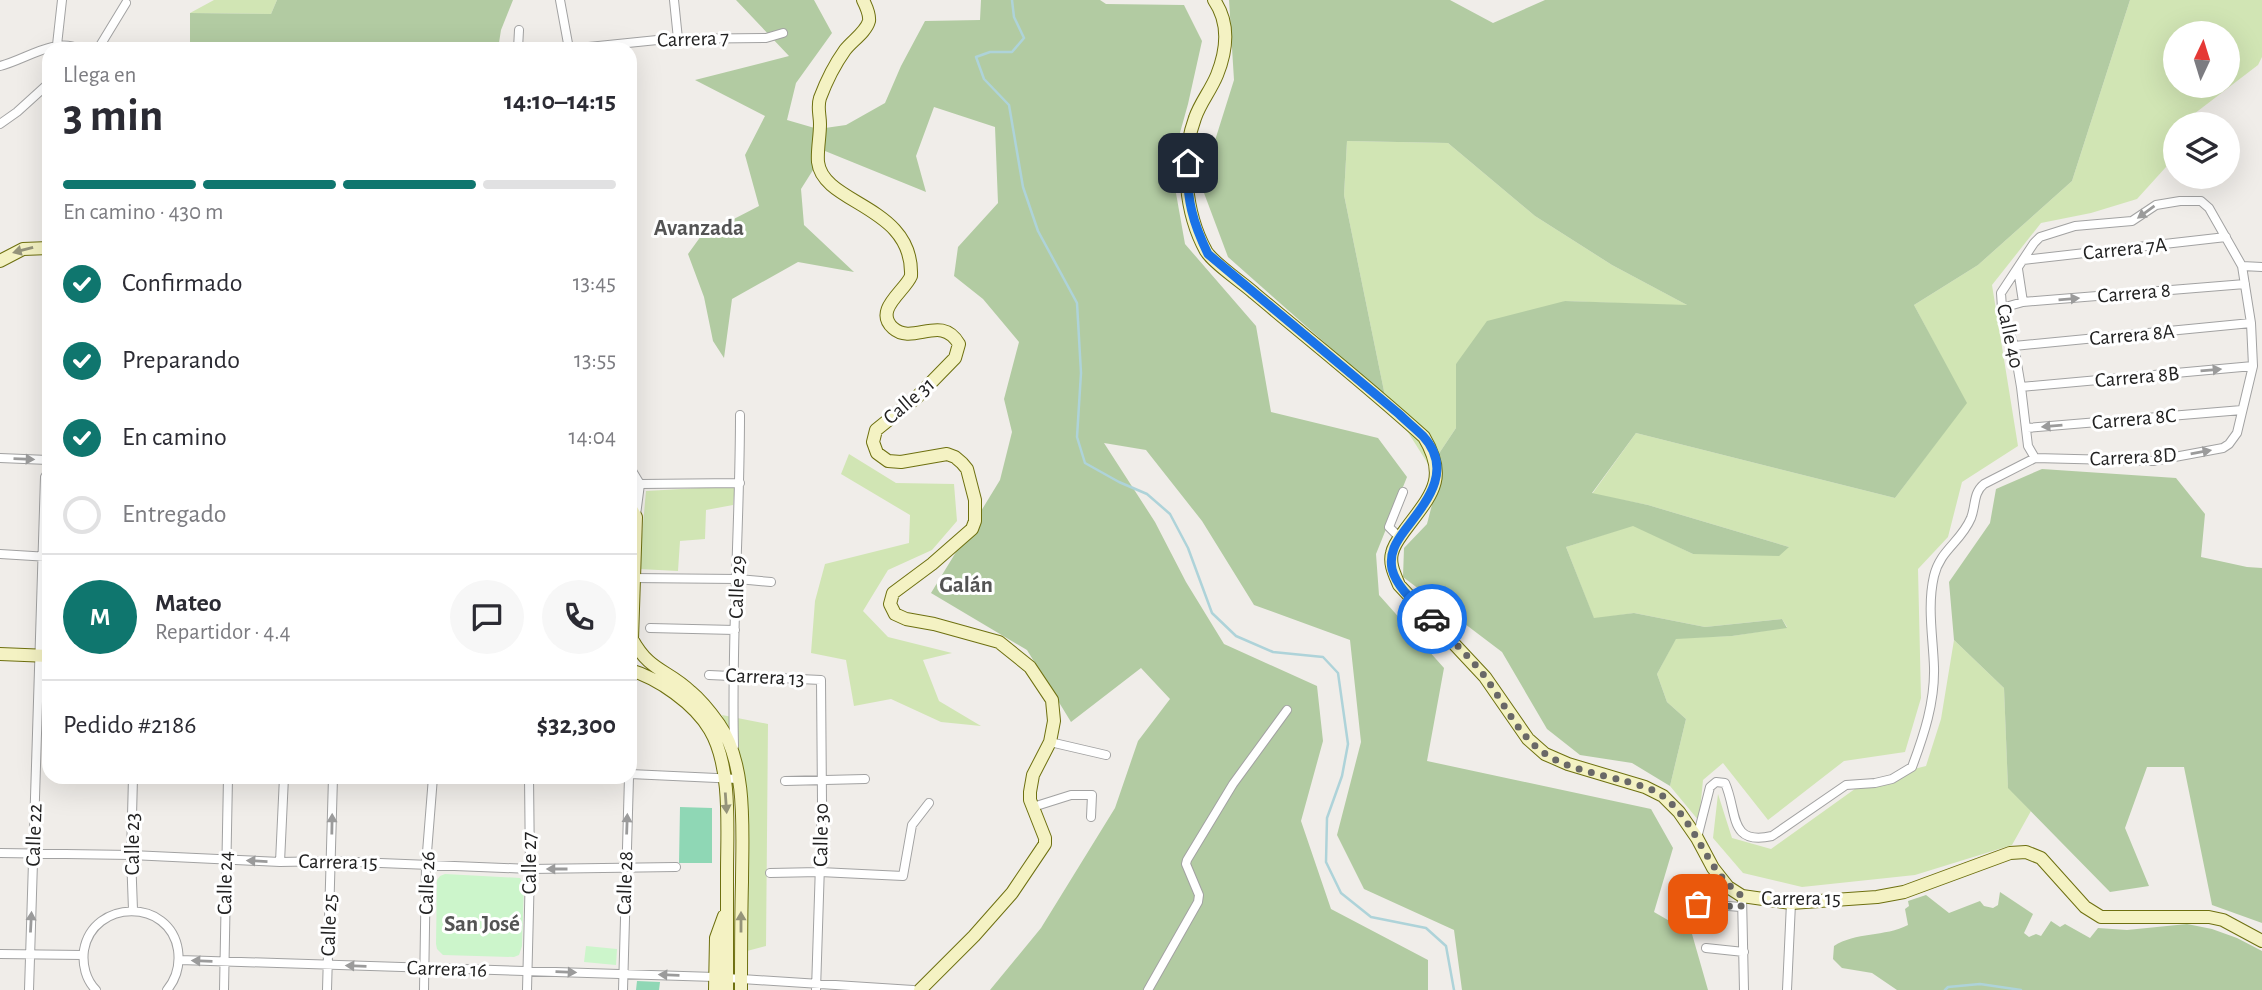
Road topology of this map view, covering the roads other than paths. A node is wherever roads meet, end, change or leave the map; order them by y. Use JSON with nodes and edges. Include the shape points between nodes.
{"nodes":[{"id":1,"x":62,"y":0,"type":"edge"},
{"id":2,"x":561,"y":0,"type":"edge"},
{"id":3,"x":674,"y":0,"type":"edge"},
{"id":4,"x":863,"y":0,"type":"edge"},
{"id":5,"x":1214,"y":0,"type":"edge"},
{"id":6,"x":126,"y":3,"type":"dead end"},
{"id":7,"x":519,"y":30,"type":"dead end"},
{"id":8,"x":783,"y":33,"type":"dead end"},
{"id":9,"x":678,"y":39,"type":"junction"},
{"id":10,"x":57,"y":42,"type":"edge"},
{"id":11,"x":102,"y":42,"type":"edge"},
{"id":12,"x":518,"y":42,"type":"edge"},
{"id":13,"x":568,"y":42,"type":"edge"},
{"id":14,"x":637,"y":43,"type":"edge"},
{"id":15,"x":42,"y":51,"type":"edge"},
{"id":16,"x":0,"y":66,"type":"edge"},
{"id":17,"x":42,"y":90,"type":"edge"},
{"id":18,"x":0,"y":124,"type":"edge"},
{"id":19,"x":2226,"y":237,"type":"junction"},
{"id":20,"x":42,"y":248,"type":"edge"},
{"id":21,"x":0,"y":261,"type":"edge"},
{"id":22,"x":2020,"y":265,"type":"junction"},
{"id":23,"x":2242,"y":266,"type":"junction"},
{"id":24,"x":2262,"y":267,"type":"edge"},
{"id":25,"x":2245,"y":284,"type":"junction"},
{"id":26,"x":2023,"y":303,"type":"junction"},
{"id":27,"x":2002,"y":308,"type":"junction"},
{"id":28,"x":2251,"y":323,"type":"junction"},
{"id":29,"x":2014,"y":346,"type":"junction"},
{"id":30,"x":2253,"y":366,"type":"junction"},
{"id":31,"x":2021,"y":387,"type":"junction"},
{"id":32,"x":2242,"y":410,"type":"junction"},
{"id":33,"x":740,"y":415,"type":"dead end"},
{"id":34,"x":2027,"y":428,"type":"junction"},
{"id":35,"x":0,"y":458,"type":"edge"},
{"id":36,"x":2035,"y":458,"type":"junction"},
{"id":37,"x":42,"y":460,"type":"edge"},
{"id":38,"x":637,"y":479,"type":"edge"},
{"id":39,"x":740,"y":483,"type":"junction"},
{"id":40,"x":640,"y":484,"type":"junction"},
{"id":41,"x":1404,"y":492,"type":"dead end"},
{"id":42,"x":637,"y":496,"type":"edge"},
{"id":43,"x":1399,"y":538,"type":"junction"},
{"id":44,"x":0,"y":554,"type":"edge"},
{"id":45,"x":42,"y":556,"type":"edge"},
{"id":46,"x":637,"y":578,"type":"edge"},
{"id":47,"x":738,"y":579,"type":"junction"},
{"id":48,"x":771,"y":582,"type":"dead end"},
{"id":49,"x":650,"y":628,"type":"dead end"},
{"id":50,"x":735,"y":630,"type":"junction"},
{"id":51,"x":637,"y":649,"type":"edge"},
{"id":52,"x":0,"y":654,"type":"edge"},
{"id":53,"x":42,"y":656,"type":"edge"},
{"id":54,"x":637,"y":672,"type":"edge"},
{"id":55,"x":709,"y":675,"type":"dead end"},
{"id":56,"x":733,"y":675,"type":"junction"},
{"id":57,"x":821,"y":680,"type":"joint"},
{"id":58,"x":42,"y":696,"type":"edge"},
{"id":59,"x":1287,"y":709,"type":"dead end"},
{"id":60,"x":1050,"y":742,"type":"junction"},
{"id":61,"x":1106,"y":755,"type":"dead end"},
{"id":62,"x":734,"y":760,"type":"junction"},
{"id":63,"x":637,"y":775,"type":"edge"},
{"id":64,"x":724,"y":777,"type":"junction"},
{"id":65,"x":738,"y":779,"type":"junction"},
{"id":66,"x":821,"y":779,"type":"junction"},
{"id":67,"x":866,"y":779,"type":"dead end"},
{"id":68,"x":785,"y":781,"type":"dead end"},
{"id":69,"x":133,"y":784,"type":"edge"},
{"id":70,"x":228,"y":784,"type":"edge"},
{"id":71,"x":284,"y":784,"type":"edge"},
{"id":72,"x":333,"y":784,"type":"edge"},
{"id":73,"x":432,"y":784,"type":"edge"},
{"id":74,"x":529,"y":784,"type":"edge"},
{"id":75,"x":629,"y":784,"type":"edge"},
{"id":76,"x":929,"y":803,"type":"dead end"},
{"id":77,"x":1033,"y":807,"type":"junction"},
{"id":78,"x":1091,"y":817,"type":"dead end"},
{"id":79,"x":1697,"y":838,"type":"junction"},
{"id":80,"x":0,"y":853,"type":"edge"},
{"id":81,"x":34,"y":854,"type":"junction"},
{"id":82,"x":131,"y":855,"type":"junction"},
{"id":83,"x":226,"y":859,"type":"junction"},
{"id":84,"x":331,"y":861,"type":"junction"},
{"id":85,"x":280,"y":862,"type":"junction"},
{"id":86,"x":426,"y":865,"type":"junction"},
{"id":87,"x":676,"y":867,"type":"dead end"},
{"id":88,"x":530,"y":869,"type":"junction"},
{"id":89,"x":626,"y":869,"type":"junction"},
{"id":90,"x":820,"y":872,"type":"junction"},
{"id":91,"x":770,"y":873,"type":"dead end"},
{"id":92,"x":1677,"y":902,"type":"dead end"},
{"id":93,"x":1741,"y":902,"type":"junction"},
{"id":94,"x":1791,"y":903,"type":"junction"},
{"id":95,"x":134,"y":910,"type":"junction"},
{"id":96,"x":2262,"y":941,"type":"edge"},
{"id":97,"x":1706,"y":948,"type":"dead end"},
{"id":98,"x":1744,"y":952,"type":"junction"},
{"id":99,"x":0,"y":954,"type":"edge"},
{"id":100,"x":30,"y":955,"type":"junction"},
{"id":101,"x":83,"y":955,"type":"junction"},
{"id":102,"x":180,"y":960,"type":"junction"},
{"id":103,"x":224,"y":962,"type":"junction"},
{"id":104,"x":328,"y":965,"type":"junction"},
{"id":105,"x":424,"y":968,"type":"junction"},
{"id":106,"x":528,"y":971,"type":"junction"},
{"id":107,"x":623,"y":974,"type":"junction"},
{"id":108,"x":721,"y":984,"type":"edge"},
{"id":109,"x":741,"y":985,"type":"edge"},
{"id":110,"x":816,"y":987,"type":"edge"},
{"id":111,"x":29,"y":990,"type":"edge"},
{"id":112,"x":96,"y":990,"type":"edge"},
{"id":113,"x":167,"y":990,"type":"edge"},
{"id":114,"x":224,"y":990,"type":"edge"},
{"id":115,"x":327,"y":990,"type":"edge"},
{"id":116,"x":424,"y":990,"type":"edge"},
{"id":117,"x":527,"y":990,"type":"edge"},
{"id":118,"x":623,"y":990,"type":"edge"},
{"id":119,"x":913,"y":990,"type":"edge"},
{"id":120,"x":920,"y":990,"type":"edge"},
{"id":121,"x":1147,"y":990,"type":"edge"},
{"id":122,"x":1744,"y":990,"type":"edge"},
{"id":123,"x":1787,"y":990,"type":"edge"}],
"edges":[{"from":1,"to":10,"type":"street"},
{"from":2,"to":13,"type":"street"},
{"from":3,"to":9,"type":"street"},
{"from":4,"to":60,"type":"main road","name":"Calle 31","via":[[869,21],[845,51],[818,105],[820,172],[905,243],[911,276],[888,308],[891,327],[906,334],[947,331],[959,344],[956,358],[876,430],[873,442],[877,453],[888,461],[938,454],[955,457],[967,469],[975,499],[972,529],[893,593],[891,610],[906,619],[999,642],[1018,655],[1052,700]]},
{"from":5,"to":43,"type":"main road","name":"Carrera 15","via":[[1227,36],[1218,74],[1195,118],[1188,147],[1187,180],[1194,223],[1208,254],[1424,437],[1433,452],[1436,481]]},
{"from":6,"to":11,"type":"street"},
{"from":7,"to":12,"type":"street"},
{"from":8,"to":9,"type":"street","name":"Carrera 7","via":[[766,38]]},
{"from":9,"to":14,"type":"street","name":"Carrera 7"},
{"from":15,"to":16,"type":"street"},
{"from":17,"to":18,"type":"street"},
{"from":19,"to":22,"type":"street","name":"Carrera 7A"},
{"from":19,"to":22,"type":"street","name":"Calle 40","one_way":true,"via":[[2209,208],[2200,201],[2180,201],[2156,205],[2132,221],[2075,226],[2040,237]]},
{"from":19,"to":23,"type":"street"},
{"from":20,"to":21,"type":"main road","one_way":true,"via":[[23,249]]},
{"from":22,"to":26,"type":"street"},
{"from":22,"to":27,"type":"street","name":"Calle 40","via":[[2001,293]]},
{"from":23,"to":24,"type":"street"},
{"from":23,"to":25,"type":"street"},
{"from":26,"to":25,"type":"street","name":"Carrera 8","one_way":true},
{"from":25,"to":28,"type":"street"},
{"from":26,"to":27,"type":"street","name":"Carrera 8"},
{"from":27,"to":29,"type":"street","name":"Calle 40"},
{"from":28,"to":29,"type":"street","name":"Carrera 8A"},
{"from":28,"to":30,"type":"street"},
{"from":29,"to":31,"type":"street","name":"Calle 40"},
{"from":31,"to":30,"type":"street","name":"Carrera 8B","one_way":true},
{"from":30,"to":32,"type":"street"},
{"from":31,"to":34,"type":"street","name":"Calle 40"},
{"from":32,"to":34,"type":"street","name":"Carrera 8C","one_way":true},
{"from":36,"to":32,"type":"street","name":"Carrera 8D","one_way":true,"via":[[2153,461],[2223,448],[2237,433]]},
{"from":33,"to":39,"type":"street","name":"Calle 29"},
{"from":34,"to":36,"type":"street","name":"Calle 40","via":[[2028,446]]},
{"from":35,"to":37,"type":"street","one_way":true},
{"from":36,"to":79,"type":"street","via":[[1977,490],[1971,517],[1941,557],[1934,577],[1931,615],[1935,671],[1930,714],[1912,767],[1892,779],[1846,785],[1772,836],[1758,839],[1741,833],[1725,783],[1716,782],[1710,787]]},
{"from":38,"to":40,"type":"street"},
{"from":39,"to":40,"type":"street"},
{"from":39,"to":47,"type":"street","name":"Calle 29"},
{"from":40,"to":42,"type":"street"},
{"from":41,"to":43,"type":"street","via":[[1389,527]]},
{"from":43,"to":79,"type":"main road","name":"Carrera 15","via":[[1391,555],[1399,584],[1485,677],[1528,739],[1545,754],[1569,765],[1663,796]]},
{"from":44,"to":45,"type":"street"},
{"from":46,"to":47,"type":"street"},
{"from":47,"to":48,"type":"street"},
{"from":47,"to":50,"type":"street","name":"Calle 29"},
{"from":49,"to":50,"type":"street"},
{"from":50,"to":56,"type":"street","name":"Calle 29"},
{"from":51,"to":62,"type":"main road","via":[[707,709],[725,733]]},
{"from":52,"to":53,"type":"main road"},
{"from":54,"to":64,"type":"main road","via":[[683,700],[709,728]]},
{"from":55,"to":56,"type":"street","name":"Carrera 13"},
{"from":56,"to":57,"type":"street","name":"Carrera 13"},
{"from":56,"to":62,"type":"street","name":"Calle 29"},
{"from":57,"to":66,"type":"street","name":"Calle 30"},
{"from":58,"to":81,"type":"street","name":"Calle 22"},
{"from":59,"to":121,"type":"street","via":[[1233,784],[1187,860],[1198,902]]},
{"from":60,"to":61,"type":"street"},
{"from":60,"to":77,"type":"main road","name":"Calle 31","via":[[1033,775]]},
{"from":62,"to":65,"type":"main road"},
{"from":63,"to":64,"type":"street"},
{"from":64,"to":65,"type":"street"},
{"from":64,"to":108,"type":"main road","one_way":true,"via":[[727,906]]},
{"from":109,"to":65,"type":"main road","one_way":true},
{"from":66,"to":67,"type":"street"},
{"from":66,"to":68,"type":"street"},
{"from":66,"to":90,"type":"street","name":"Calle 30"},
{"from":69,"to":82,"type":"street","name":"Calle 23"},
{"from":70,"to":83,"type":"street","name":"Calle 24"},
{"from":71,"to":85,"type":"street"},
{"from":84,"to":72,"type":"street","name":"Calle 25","one_way":true},
{"from":73,"to":86,"type":"street","name":"Calle 26"},
{"from":74,"to":88,"type":"street","name":"Calle 27"},
{"from":89,"to":75,"type":"street","name":"Calle 28","one_way":true},
{"from":76,"to":90,"type":"street","via":[[912,825],[903,876]]},
{"from":77,"to":78,"type":"street","via":[[1071,795],[1092,796]]},
{"from":77,"to":120,"type":"main road","name":"Calle 31","via":[[1045,844],[1012,893]]},
{"from":79,"to":93,"type":"main road","name":"Carrera 15"},
{"from":80,"to":81,"type":"street","name":"Carrera 15"},
{"from":81,"to":82,"type":"street","name":"Carrera 15"},
{"from":100,"to":81,"type":"street","name":"Calle 22","one_way":true},
{"from":82,"to":83,"type":"street","name":"Carrera 15"},
{"from":82,"to":95,"type":"street","name":"Calle 23"},
{"from":85,"to":83,"type":"street","name":"Carrera 15","one_way":true},
{"from":83,"to":103,"type":"street","name":"Calle 24"},
{"from":84,"to":85,"type":"street","name":"Carrera 15"},
{"from":84,"to":86,"type":"street","name":"Carrera 15"},
{"from":84,"to":104,"type":"street","name":"Calle 25"},
{"from":86,"to":88,"type":"street","name":"Carrera 15"},
{"from":86,"to":105,"type":"street","name":"Calle 26"},
{"from":87,"to":89,"type":"street","name":"Carrera 15"},
{"from":89,"to":88,"type":"street","name":"Carrera 15","one_way":true},
{"from":88,"to":106,"type":"street","name":"Calle 27"},
{"from":89,"to":107,"type":"street","name":"Calle 28"},
{"from":90,"to":91,"type":"street"},
{"from":90,"to":110,"type":"street","name":"Calle 30"},
{"from":92,"to":93,"type":"street"},
{"from":93,"to":94,"type":"main road","name":"Carrera 15"},
{"from":93,"to":98,"type":"street"},
{"from":94,"to":96,"type":"main road","name":"Carrera 15","via":[[1904,892],[2010,853],[2026,852],[2041,858],[2085,907],[2101,917],[2209,917]]},
{"from":94,"to":123,"type":"street"},
{"from":95,"to":101,"type":"street","via":[[99,922]]},
{"from":95,"to":102,"type":"street","via":[[167,926],[177,942]]},
{"from":97,"to":98,"type":"street"},
{"from":98,"to":122,"type":"street"},
{"from":99,"to":100,"type":"street"},
{"from":100,"to":101,"type":"street"},
{"from":100,"to":111,"type":"street","name":"Calle 22"},
{"from":101,"to":112,"type":"street","via":[[85,971]]},
{"from":103,"to":102,"type":"street","name":"Carrera 16","one_way":true},
{"from":102,"to":113,"type":"street"},
{"from":103,"to":104,"type":"street","name":"Carrera 16"},
{"from":103,"to":114,"type":"street","name":"Calle 24"},
{"from":105,"to":104,"type":"street","name":"Carrera 16","one_way":true},
{"from":104,"to":115,"type":"street","name":"Calle 25"},
{"from":105,"to":106,"type":"street","name":"Carrera 16"},
{"from":105,"to":116,"type":"street","name":"Calle 26"},
{"from":106,"to":107,"type":"street","name":"Carrera 16","one_way":true},
{"from":106,"to":117,"type":"street","name":"Calle 27"},
{"from":108,"to":107,"type":"street","name":"Carrera 16","one_way":true},
{"from":107,"to":118,"type":"street","name":"Calle 28"},
{"from":108,"to":109,"type":"street","name":"Carrera 16"},
{"from":109,"to":110,"type":"street","name":"Carrera 16"},
{"from":110,"to":119,"type":"street","name":"Carrera 16"}]}
